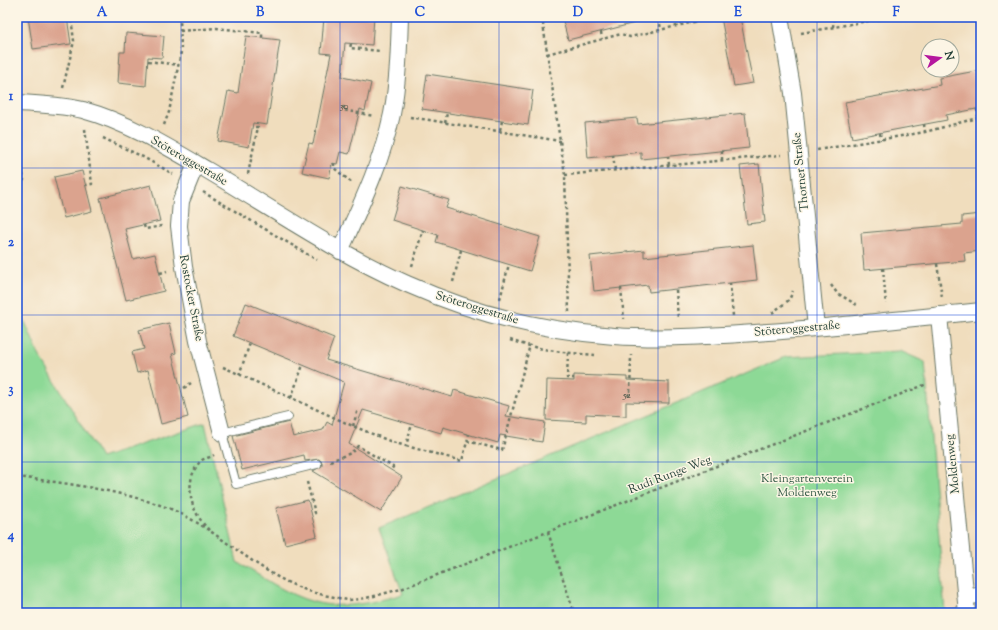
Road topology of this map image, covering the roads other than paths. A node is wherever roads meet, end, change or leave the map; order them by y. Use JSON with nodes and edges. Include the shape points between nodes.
{"nodes":[{"id":1,"x":400,"y":17,"type":"edge"},
{"id":2,"x":780,"y":17,"type":"edge"},
{"id":3,"x":17,"y":103,"type":"edge"},
{"id":4,"x":196,"y":164,"type":"junction"},
{"id":5,"x":340,"y":251,"type":"junction"},
{"id":6,"x":941,"y":308,"type":"junction"},
{"id":7,"x":981,"y":311,"type":"edge"},
{"id":8,"x":816,"y":328,"type":"junction"},
{"id":9,"x":288,"y":417,"type":"dead end"},
{"id":10,"x":222,"y":433,"type":"junction"},
{"id":11,"x":317,"y":464,"type":"road end"},
{"id":12,"x":970,"y":604,"type":"edge"},
{"id":13,"x":936,"y":613,"type":"edge"}],
"edges":[{"from":1,"to":5,"type":"street","via":[[399,52],[391,117],[374,175]]},
{"from":2,"to":8,"type":"street","name":"Thorner Straße","via":[[793,93]]},
{"from":3,"to":4,"type":"street","name":"Stöteroggestraße","via":[[50,104],[82,110],[119,122]]},
{"from":4,"to":5,"type":"street","name":"Stöteroggestraße"},
{"from":4,"to":10,"type":"street","name":"Rostocker Straße","via":[[181,201],[179,226],[184,267],[200,348]]},
{"from":5,"to":8,"type":"street","name":"Stöteroggestraße","via":[[447,301],[496,316],[569,331],[632,337],[680,338]]},
{"from":6,"to":7,"type":"street","name":"Stöteroggestraße"},
{"from":6,"to":8,"type":"street","name":"Stöteroggestraße"},
{"from":6,"to":12,"type":"street","name":"Moldenweg","via":[[944,377]]},
{"from":9,"to":10,"type":"lane"},
{"from":10,"to":11,"type":"lane","name":"Rostocker Straße","via":[[236,484]]},
{"from":12,"to":13,"type":"lane"}]}
